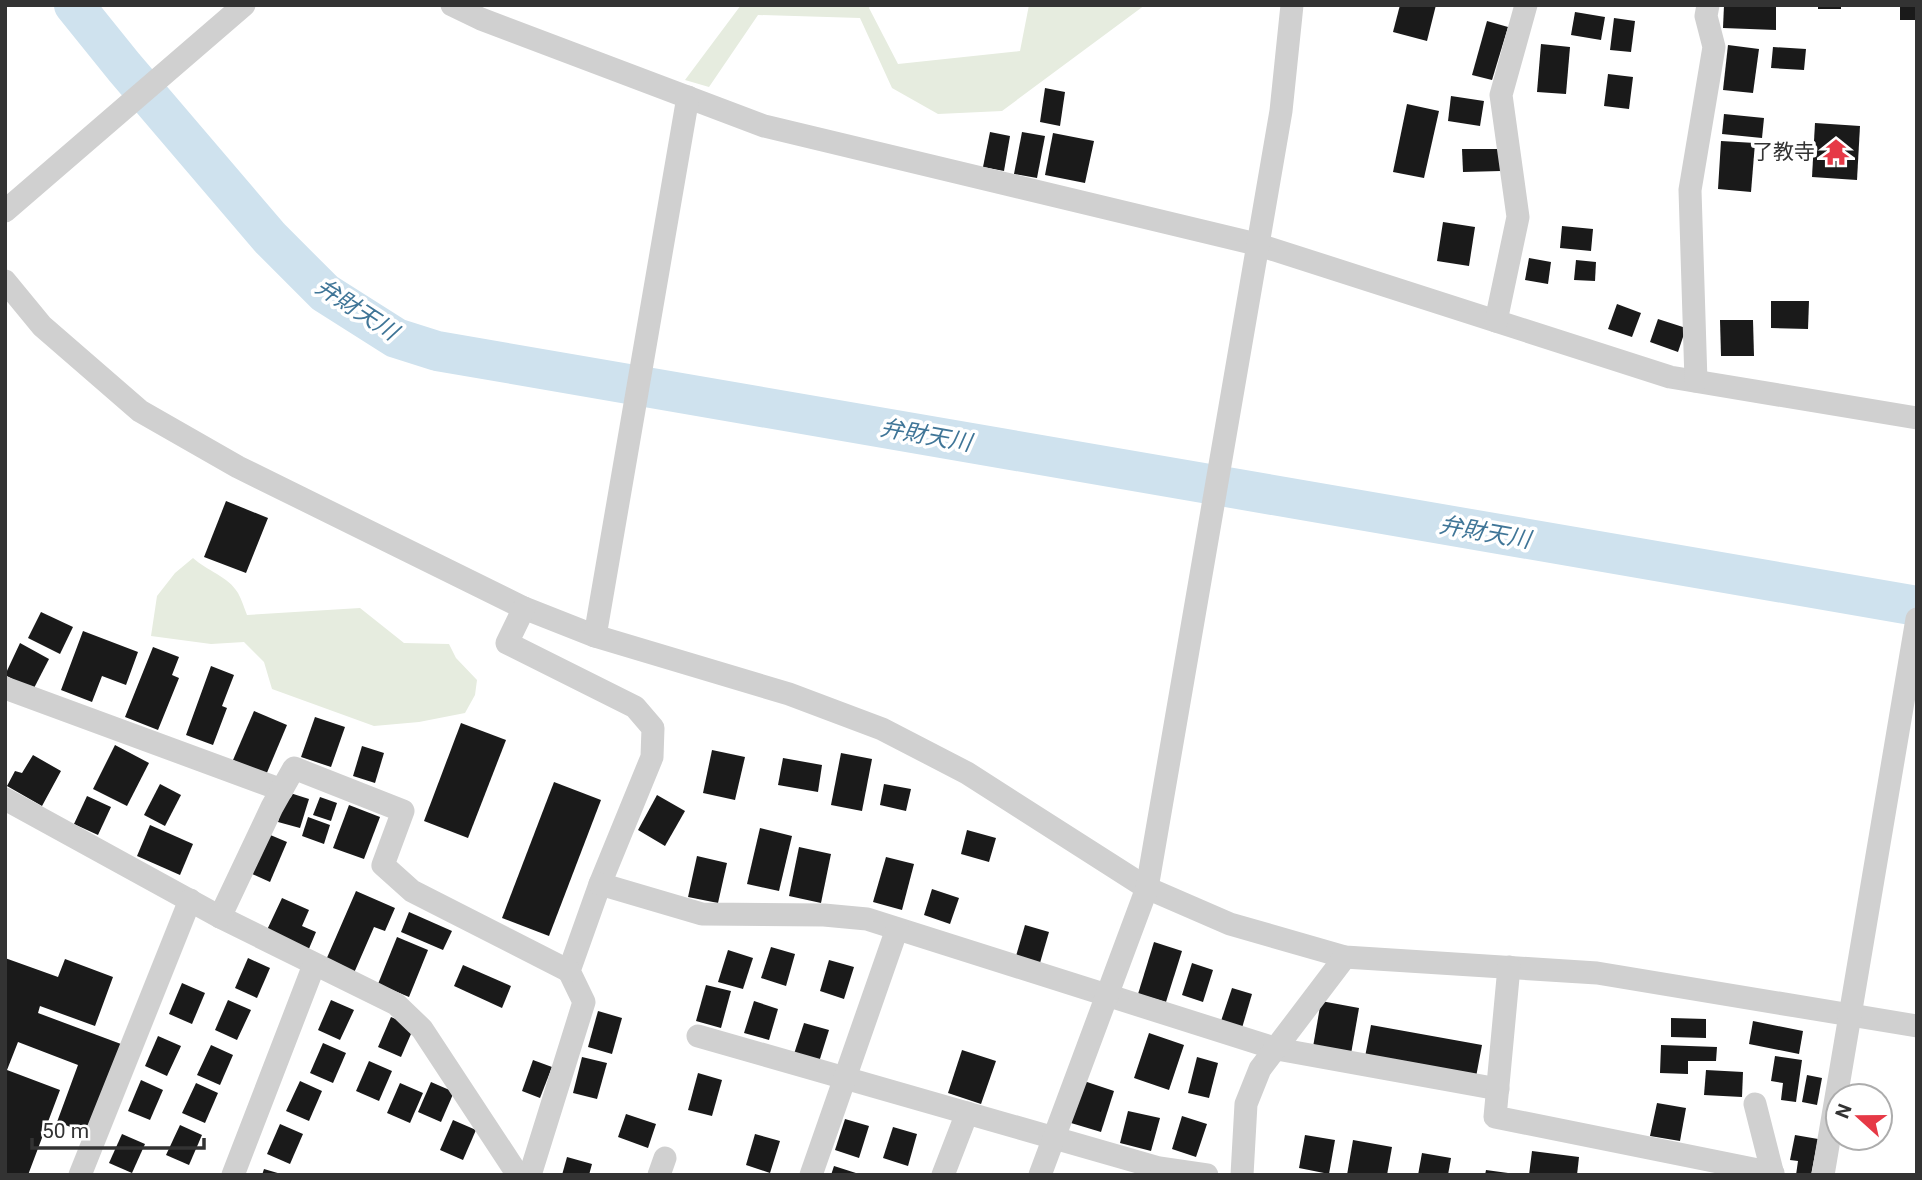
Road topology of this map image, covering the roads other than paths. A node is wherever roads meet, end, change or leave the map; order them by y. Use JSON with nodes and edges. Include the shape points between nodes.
{"nodes":[{"id":1,"x":244,"y":5,"type":"edge"},
{"id":2,"x":452,"y":5,"type":"edge"},
{"id":3,"x":1292,"y":5,"type":"edge"},
{"id":4,"x":1526,"y":5,"type":"edge"},
{"id":5,"x":1708,"y":5,"type":"edge"},
{"id":6,"x":688,"y":97,"type":"junction"},
{"id":7,"x":5,"y":211,"type":"edge"},
{"id":8,"x":1256,"y":244,"type":"junction"},
{"id":9,"x":5,"y":281,"type":"edge"},
{"id":10,"x":1496,"y":321,"type":"junction"},
{"id":11,"x":1696,"y":381,"type":"junction"},
{"id":12,"x":1917,"y":418,"type":"edge"},
{"id":13,"x":524,"y":608,"type":"junction"},
{"id":14,"x":1917,"y":619,"type":"edge"},
{"id":15,"x":595,"y":636,"type":"junction"},
{"id":16,"x":5,"y":688,"type":"edge"},
{"id":17,"x":282,"y":790,"type":"junction"},
{"id":18,"x":5,"y":799,"type":"edge"},
{"id":19,"x":600,"y":884,"type":"junction"},
{"id":20,"x":1147,"y":888,"type":"junction"},
{"id":21,"x":190,"y":900,"type":"junction"},
{"id":22,"x":220,"y":917,"type":"junction"},
{"id":23,"x":897,"y":929,"type":"junction"},
{"id":24,"x":1345,"y":957,"type":"junction"},
{"id":25,"x":314,"y":965,"type":"junction"},
{"id":26,"x":1509,"y":967,"type":"junction"},
{"id":27,"x":569,"y":971,"type":"junction"},
{"id":28,"x":1107,"y":997,"type":"junction"},
{"id":29,"x":1850,"y":1016,"type":"junction"},
{"id":30,"x":1917,"y":1026,"type":"edge"},
{"id":31,"x":698,"y":1037,"type":"dead end"},
{"id":32,"x":1277,"y":1049,"type":"junction"},
{"id":33,"x":845,"y":1079,"type":"junction"},
{"id":34,"x":1498,"y":1089,"type":"junction"},
{"id":35,"x":1755,"y":1104,"type":"dead end"},
{"id":36,"x":967,"y":1113,"type":"junction"},
{"id":37,"x":1054,"y":1137,"type":"junction"},
{"id":38,"x":1773,"y":1174,"type":"edge"},
{"id":39,"x":79,"y":1175,"type":"edge"},
{"id":40,"x":233,"y":1175,"type":"edge"},
{"id":41,"x":518,"y":1175,"type":"edge"},
{"id":42,"x":530,"y":1175,"type":"edge"},
{"id":43,"x":811,"y":1175,"type":"edge"},
{"id":44,"x":943,"y":1175,"type":"edge"},
{"id":45,"x":1040,"y":1175,"type":"edge"},
{"id":46,"x":1207,"y":1175,"type":"edge"},
{"id":47,"x":1242,"y":1175,"type":"edge"},
{"id":48,"x":1823,"y":1175,"type":"edge"}],
"edges":[{"from":1,"to":7,"type":"street"},
{"from":2,"to":6,"type":"street"},
{"from":3,"to":8,"type":"street","via":[[1280,111]]},
{"from":4,"to":10,"type":"street","via":[[1501,95],[1518,217]]},
{"from":5,"to":11,"type":"street","via":[[1706,16],[1714,47],[1690,190]]},
{"from":6,"to":8,"type":"street","via":[[764,125]]},
{"from":6,"to":15,"type":"street"},
{"from":8,"to":10,"type":"street"},
{"from":8,"to":20,"type":"street"},
{"from":9,"to":13,"type":"street","via":[[42,326],[140,411],[250,474]]},
{"from":10,"to":11,"type":"street","via":[[1670,377]]},
{"from":11,"to":12,"type":"street"},
{"from":13,"to":15,"type":"street"},
{"from":13,"to":19,"type":"street","via":[[507,643],[635,707],[653,728],[652,757]]},
{"from":14,"to":29,"type":"street"},
{"from":15,"to":20,"type":"street","via":[[789,695],[882,729],[967,772]]},
{"from":16,"to":17,"type":"street"},
{"from":17,"to":22,"type":"street"},
{"from":17,"to":27,"type":"street","via":[[294,768],[403,811],[383,865],[412,891]]},
{"from":18,"to":21,"type":"street"},
{"from":19,"to":23,"type":"street","via":[[702,914],[824,915],[867,919]]},
{"from":19,"to":27,"type":"street"},
{"from":20,"to":24,"type":"street","via":[[1230,924]]},
{"from":20,"to":28,"type":"street"},
{"from":21,"to":22,"type":"street"},
{"from":21,"to":39,"type":"street"},
{"from":22,"to":25,"type":"street"},
{"from":23,"to":28,"type":"street"},
{"from":23,"to":33,"type":"street"},
{"from":24,"to":26,"type":"street"},
{"from":24,"to":32,"type":"street"},
{"from":25,"to":40,"type":"street"},
{"from":25,"to":41,"type":"street","via":[[396,1004],[422,1029]]},
{"from":26,"to":29,"type":"street","via":[[1597,973]]},
{"from":26,"to":34,"type":"street"},
{"from":27,"to":42,"type":"street","via":[[584,1002]]},
{"from":28,"to":32,"type":"street"},
{"from":28,"to":37,"type":"street"},
{"from":29,"to":30,"type":"street"},
{"from":29,"to":48,"type":"street"},
{"from":31,"to":33,"type":"street"},
{"from":32,"to":34,"type":"street"},
{"from":32,"to":47,"type":"street","via":[[1260,1069],[1246,1104]]},
{"from":33,"to":36,"type":"street"},
{"from":33,"to":43,"type":"street"},
{"from":34,"to":38,"type":"street","via":[[1495,1117]]},
{"from":35,"to":38,"type":"street"},
{"from":36,"to":37,"type":"street"},
{"from":36,"to":44,"type":"street"},
{"from":37,"to":45,"type":"street"},
{"from":37,"to":46,"type":"street","via":[[1159,1168]]}]}
